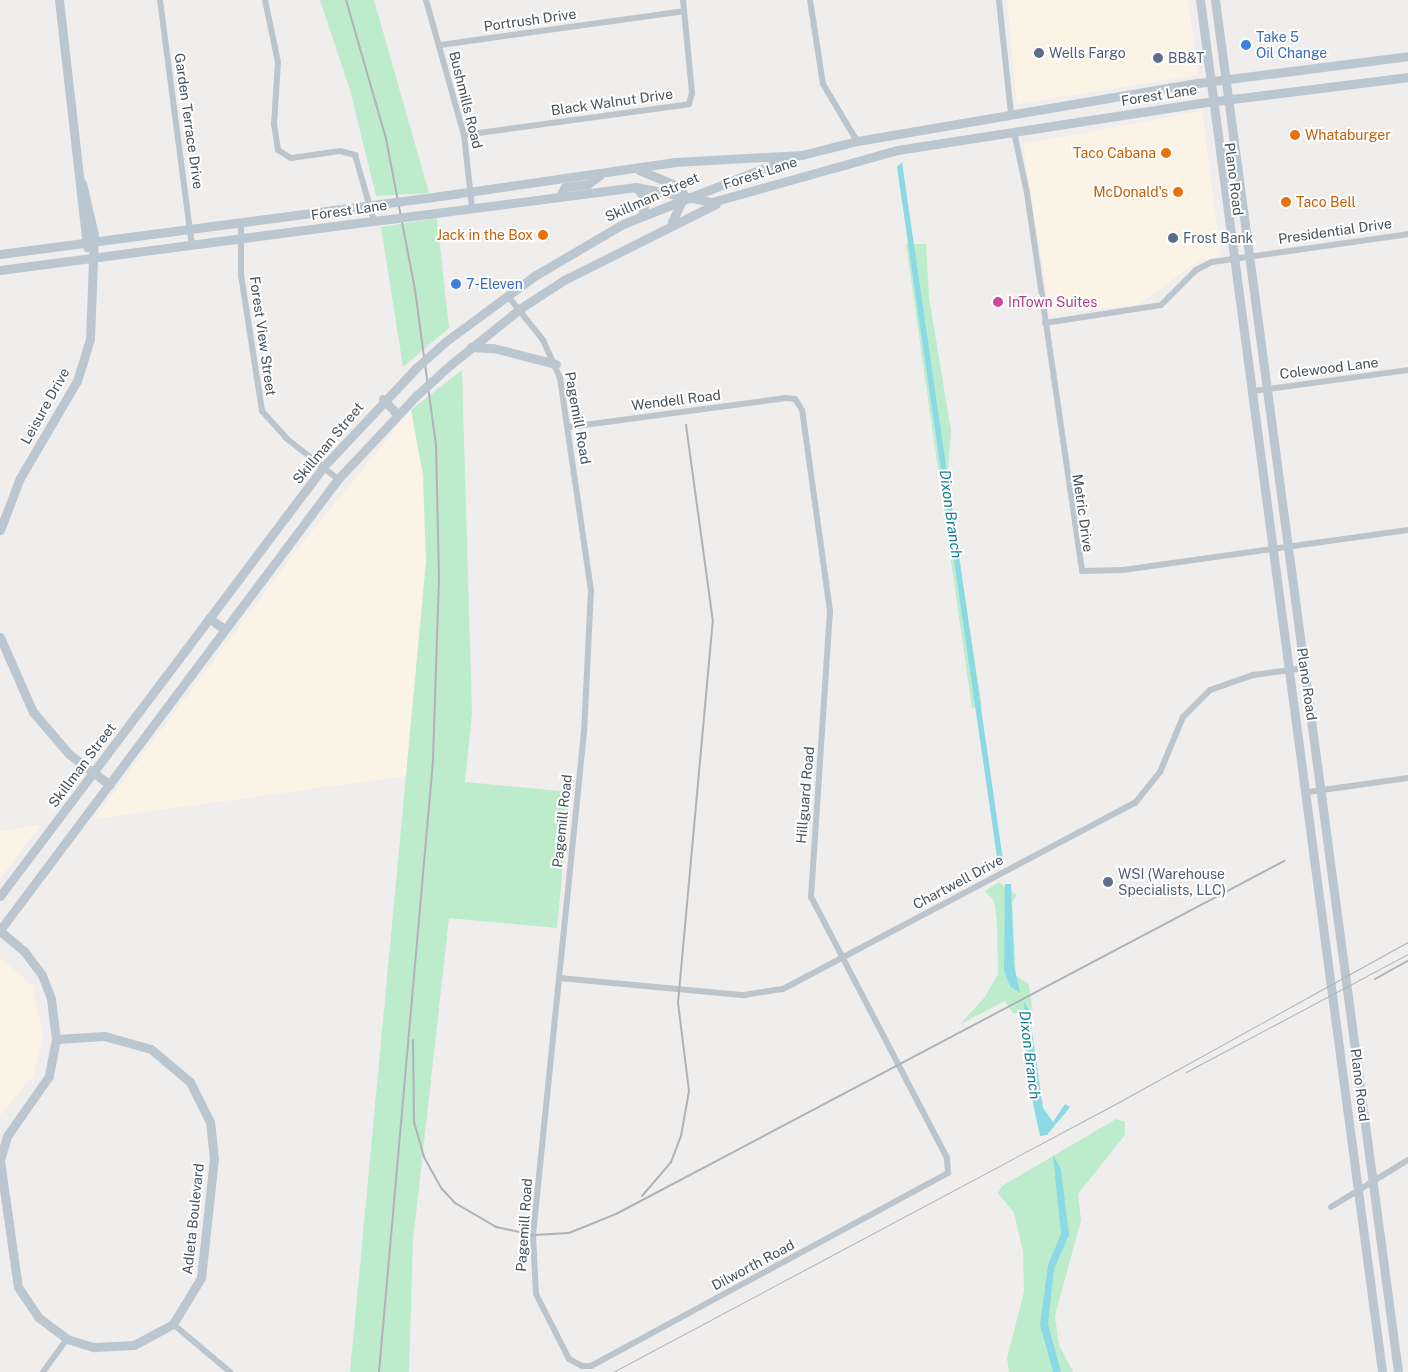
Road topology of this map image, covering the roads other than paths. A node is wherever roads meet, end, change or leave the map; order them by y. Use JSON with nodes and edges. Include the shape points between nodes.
{"nodes":[{"id":1,"x":59,"y":0,"type":"edge"},
{"id":2,"x":160,"y":0,"type":"edge"},
{"id":3,"x":265,"y":0,"type":"edge"},
{"id":4,"x":426,"y":0,"type":"edge"},
{"id":5,"x":683,"y":0,"type":"edge"},
{"id":6,"x":810,"y":0,"type":"edge"},
{"id":7,"x":999,"y":0,"type":"edge"},
{"id":8,"x":1200,"y":0,"type":"edge"},
{"id":9,"x":1215,"y":0,"type":"edge"},
{"id":10,"x":684,"y":11,"type":"junction"},
{"id":11,"x":440,"y":45,"type":"junction"},
{"id":12,"x":1408,"y":56,"type":"edge"},
{"id":13,"x":1408,"y":77,"type":"edge"},
{"id":14,"x":1224,"y":81,"type":"junction"},
{"id":15,"x":1209,"y":82,"type":"junction"},
{"id":16,"x":1226,"y":100,"type":"junction"},
{"id":17,"x":1210,"y":102,"type":"junction"},
{"id":18,"x":1011,"y":114,"type":"junction"},
{"id":19,"x":1014,"y":132,"type":"junction"},
{"id":20,"x":464,"y":135,"type":"junction"},
{"id":21,"x":857,"y":141,"type":"junction"},
{"id":22,"x":802,"y":155,"type":"junction"},
{"id":23,"x":863,"y":158,"type":"junction"},
{"id":24,"x":637,"y":169,"type":"junction"},
{"id":25,"x":600,"y":175,"type":"junction"},
{"id":26,"x":636,"y":187,"type":"junction"},
{"id":27,"x":472,"y":192,"type":"junction"},
{"id":28,"x":560,"y":196,"type":"junction"},
{"id":29,"x":684,"y":196,"type":"junction"},
{"id":30,"x":725,"y":200,"type":"junction"},
{"id":31,"x":368,"y":206,"type":"junction"},
{"id":32,"x":472,"y":208,"type":"junction"},
{"id":33,"x":642,"y":214,"type":"junction"},
{"id":34,"x":378,"y":220,"type":"junction"},
{"id":35,"x":241,"y":223,"type":"junction"},
{"id":36,"x":671,"y":223,"type":"junction"},
{"id":37,"x":190,"y":230,"type":"junction"},
{"id":38,"x":1408,"y":234,"type":"edge"},
{"id":39,"x":241,"y":239,"type":"junction"},
{"id":40,"x":90,"y":242,"type":"junction"},
{"id":41,"x":192,"y":245,"type":"junction"},
{"id":42,"x":0,"y":254,"type":"edge"},
{"id":43,"x":1247,"y":255,"type":"junction"},
{"id":44,"x":93,"y":258,"type":"junction"},
{"id":45,"x":1232,"y":258,"type":"junction"},
{"id":46,"x":0,"y":270,"type":"edge"},
{"id":47,"x":507,"y":295,"type":"junction"},
{"id":48,"x":521,"y":308,"type":"junction"},
{"id":49,"x":1045,"y":323,"type":"junction"},
{"id":50,"x":471,"y":348,"type":"junction"},
{"id":51,"x":556,"y":364,"type":"junction"},
{"id":52,"x":1408,"y":370,"type":"edge"},
{"id":53,"x":1268,"y":388,"type":"junction"},
{"id":54,"x":1253,"y":391,"type":"junction"},
{"id":55,"x":786,"y":398,"type":"joint"},
{"id":56,"x":383,"y":399,"type":"junction"},
{"id":57,"x":397,"y":414,"type":"junction"},
{"id":58,"x":569,"y":426,"type":"junction"},
{"id":59,"x":324,"y":466,"type":"junction"},
{"id":60,"x":338,"y":479,"type":"junction"},
{"id":61,"x":0,"y":530,"type":"edge"},
{"id":62,"x":1408,"y":530,"type":"edge"},
{"id":63,"x":1288,"y":546,"type":"junction"},
{"id":64,"x":1275,"y":548,"type":"junction"},
{"id":65,"x":209,"y":618,"type":"junction"},
{"id":66,"x":224,"y":629,"type":"junction"},
{"id":67,"x":0,"y":637,"type":"edge"},
{"id":68,"x":1306,"y":668,"type":"junction"},
{"id":69,"x":1291,"y":670,"type":"junction"},
{"id":70,"x":93,"y":773,"type":"junction"},
{"id":71,"x":1408,"y":778,"type":"edge"},
{"id":72,"x":110,"y":785,"type":"junction"},
{"id":73,"x":1323,"y":790,"type":"junction"},
{"id":74,"x":1308,"y":792,"type":"junction"},
{"id":75,"x":0,"y":896,"type":"edge"},
{"id":76,"x":0,"y":930,"type":"edge"},
{"id":77,"x":840,"y":959,"type":"junction"},
{"id":78,"x":560,"y":978,"type":"junction"},
{"id":79,"x":56,"y":1039,"type":"junction"},
{"id":80,"x":1408,"y":1160,"type":"edge"},
{"id":81,"x":948,"y":1174,"type":"joint"},
{"id":82,"x":1372,"y":1183,"type":"junction"},
{"id":83,"x":1359,"y":1191,"type":"junction"},
{"id":84,"x":1330,"y":1207,"type":"dead end"},
{"id":85,"x":11,"y":1254,"type":"junction"},
{"id":86,"x":0,"y":1255,"type":"edge"},
{"id":87,"x":173,"y":1324,"type":"junction"},
{"id":88,"x":67,"y":1339,"type":"junction"},
{"id":89,"x":569,"y":1359,"type":"joint"},
{"id":90,"x":43,"y":1372,"type":"edge"},
{"id":91,"x":230,"y":1372,"type":"edge"},
{"id":92,"x":1382,"y":1372,"type":"edge"},
{"id":93,"x":1398,"y":1372,"type":"edge"}],
"edges":[{"from":1,"to":40,"type":"main road","name":"Leisure Drive","via":[[82,183],[79,200]]},
{"from":2,"to":37,"type":"street","name":"Garden Terrace Drive"},
{"from":3,"to":31,"type":"street","via":[[278,62],[274,124],[278,150],[290,158],[340,151],[355,155]]},
{"from":4,"to":11,"type":"street","name":"Bushmills Road"},
{"from":5,"to":10,"type":"street","name":"Black Walnut Drive"},
{"from":6,"to":21,"type":"street","via":[[821,78]]},
{"from":7,"to":18,"type":"street"},
{"from":8,"to":15,"type":"main road","name":"Plano Road"},
{"from":9,"to":14,"type":"main road","name":"Plano Road"},
{"from":10,"to":11,"type":"street","name":"Portrush Drive"},
{"from":10,"to":20,"type":"street","name":"Black Walnut Drive","via":[[692,93],[688,104]]},
{"from":11,"to":20,"type":"street","name":"Bushmills Road"},
{"from":12,"to":14,"type":"main road","name":"Forest Lane"},
{"from":13,"to":16,"type":"main road","name":"Forest Lane"},
{"from":14,"to":15,"type":"main road","name":"Forest Lane"},
{"from":14,"to":16,"type":"main road","name":"Plano Road"},
{"from":15,"to":17,"type":"main road","name":"Plano Road"},
{"from":15,"to":18,"type":"main road","name":"Forest Lane"},
{"from":16,"to":17,"type":"main road","name":"Forest Lane"},
{"from":16,"to":43,"type":"main road","name":"Plano Road"},
{"from":17,"to":19,"type":"main road","name":"Forest Lane"},
{"from":17,"to":45,"type":"main road","name":"Plano Road"},
{"from":18,"to":19,"type":"main road"},
{"from":18,"to":21,"type":"main road","name":"Forest Lane"},
{"from":19,"to":23,"type":"main road","name":"Forest Lane"},
{"from":19,"to":49,"type":"street","name":"Metric Drive"},
{"from":20,"to":27,"type":"street","name":"Bushmills Road"},
{"from":21,"to":22,"type":"main road","name":"Forest Lane"},
{"from":21,"to":23,"type":"main road"},
{"from":22,"to":24,"type":"main road","name":"Forest Lane"},
{"from":22,"to":29,"type":"main road","name":"Skillman Street"},
{"from":23,"to":30,"type":"main road","name":"Forest Lane"},
{"from":24,"to":25,"type":"main road","name":"Forest Lane"},
{"from":24,"to":29,"type":"main road","via":[[677,183]]},
{"from":25,"to":27,"type":"main road","name":"Forest Lane"},
{"from":25,"to":28,"type":"main road","via":[[588,184],[565,187]]},
{"from":26,"to":28,"type":"main road","name":"Forest Lane"},
{"from":26,"to":29,"type":"main road","name":"Forest Lane"},
{"from":26,"to":33,"type":"main road","via":[[646,199]]},
{"from":27,"to":31,"type":"main road","name":"Forest Lane","bridge":true},
{"from":27,"to":32,"type":"street","name":"Bushmills Road"},
{"from":28,"to":32,"type":"main road","name":"Forest Lane"},
{"from":29,"to":30,"type":"main road","name":"Forest Lane"},
{"from":29,"to":33,"type":"main road","name":"Skillman Street"},
{"from":29,"to":36,"type":"main road"},
{"from":30,"to":36,"type":"main road"},
{"from":31,"to":34,"type":"street"},
{"from":31,"to":35,"type":"main road","name":"Forest Lane"},
{"from":32,"to":34,"type":"main road","name":"Forest Lane","bridge":true},
{"from":33,"to":47,"type":"main road","name":"Skillman Street"},
{"from":34,"to":39,"type":"main road","name":"Forest Lane"},
{"from":35,"to":37,"type":"main road","name":"Forest Lane"},
{"from":35,"to":39,"type":"street","name":"Forest View Street"},
{"from":36,"to":48,"type":"main road"},
{"from":37,"to":40,"type":"main road","name":"Forest Lane"},
{"from":37,"to":41,"type":"street","name":"Garden Terrace Drive"},
{"from":38,"to":43,"type":"street","name":"Presidential Drive"},
{"from":39,"to":41,"type":"main road","name":"Forest Lane"},
{"from":39,"to":59,"type":"street","name":"Forest View Street","via":[[241,275],[260,404],[273,426]]},
{"from":40,"to":42,"type":"main road","name":"Forest Lane"},
{"from":40,"to":44,"type":"main road","name":"Leisure Drive"},
{"from":41,"to":44,"type":"main road","name":"Forest Lane"},
{"from":43,"to":45,"type":"street","name":"Presidential Drive"},
{"from":43,"to":53,"type":"main road","name":"Plano Road"},
{"from":44,"to":46,"type":"main road","name":"Forest Lane"},
{"from":44,"to":61,"type":"main road","name":"Leisure Drive","via":[[94,309],[83,365],[14,489]]},
{"from":45,"to":49,"type":"street","name":"Presidential Drive","via":[[1196,270],[1174,294],[1152,308]]},
{"from":45,"to":54,"type":"main road","name":"Plano Road"},
{"from":47,"to":48,"type":"street","name":"Pagemill Road"},
{"from":47,"to":56,"type":"main road","name":"Skillman Street","bridge":true,"via":[[445,342]]},
{"from":48,"to":50,"type":"main road"},
{"from":48,"to":51,"type":"street","name":"Pagemill Road"},
{"from":49,"to":64,"type":"street","name":"Metric Drive","via":[[1082,571],[1123,570]]},
{"from":50,"to":51,"type":"main road","via":[[493,348]]},
{"from":50,"to":57,"type":"main road","bridge":true},
{"from":51,"to":58,"type":"street","name":"Pagemill Road"},
{"from":52,"to":53,"type":"street","name":"Colewood Lane"},
{"from":53,"to":54,"type":"street","name":"Colewood Lane"},
{"from":53,"to":63,"type":"main road","name":"Plano Road"},
{"from":54,"to":64,"type":"main road","name":"Plano Road"},
{"from":55,"to":58,"type":"street","name":"Wendell Road"},
{"from":55,"to":77,"type":"street","name":"Hillguard Road","via":[[795,399],[802,410],[830,611],[811,897]]},
{"from":56,"to":57,"type":"main road"},
{"from":56,"to":59,"type":"main road","name":"Skillman Street"},
{"from":57,"to":60,"type":"main road"},
{"from":58,"to":78,"type":"street","name":"Pagemill Road","via":[[592,610]]},
{"from":59,"to":60,"type":"street","name":"Forest View Street"},
{"from":59,"to":65,"type":"main road","name":"Skillman Street"},
{"from":60,"to":66,"type":"main road"},
{"from":62,"to":63,"type":"street","name":"Metric Drive"},
{"from":63,"to":64,"type":"street","name":"Metric Drive"},
{"from":63,"to":68,"type":"main road","name":"Plano Road"},
{"from":64,"to":69,"type":"main road","name":"Plano Road"},
{"from":65,"to":66,"type":"main road"},
{"from":65,"to":70,"type":"main road","name":"Skillman Street"},
{"from":66,"to":72,"type":"main road"},
{"from":67,"to":70,"type":"main road","via":[[33,712],[55,740]]},
{"from":68,"to":69,"type":"street","name":"Chartwell Drive"},
{"from":68,"to":73,"type":"main road","name":"Plano Road"},
{"from":69,"to":74,"type":"main road","name":"Plano Road"},
{"from":69,"to":77,"type":"street","name":"Chartwell Drive","via":[[1234,680],[1210,690],[1183,717],[1160,772],[1135,803]]},
{"from":70,"to":72,"type":"main road"},
{"from":70,"to":75,"type":"main road","name":"Skillman Street"},
{"from":71,"to":73,"type":"street"},
{"from":72,"to":76,"type":"main road"},
{"from":73,"to":74,"type":"street"},
{"from":73,"to":82,"type":"main road","name":"Plano Road"},
{"from":74,"to":83,"type":"main road","name":"Plano Road"},
{"from":76,"to":79,"type":"main road","via":[[24,951],[42,975],[51,999]]},
{"from":77,"to":78,"type":"street","name":"Chartwell Drive","via":[[783,989],[744,995]]},
{"from":77,"to":81,"type":"street","name":"Hillguard Road","via":[[947,1158]]},
{"from":78,"to":89,"type":"street","name":"Pagemill Road","via":[[533,1236],[533,1279]]},
{"from":79,"to":85,"type":"main road","via":[[49,1076],[3,1146],[0,1171]]},
{"from":79,"to":87,"type":"main road","name":"Adleta Boulevard","via":[[104,1036],[142,1044],[178,1069],[204,1107],[214,1159],[204,1267],[193,1298]]},
{"from":80,"to":82,"type":"street"},
{"from":81,"to":89,"type":"street","name":"Dilworth Road","via":[[591,1366]]},
{"from":82,"to":83,"type":"street"},
{"from":82,"to":93,"type":"main road","name":"Plano Road"},
{"from":83,"to":84,"type":"street"},
{"from":83,"to":92,"type":"main road","name":"Plano Road"},
{"from":85,"to":86,"type":"main road"},
{"from":85,"to":88,"type":"main road","via":[[26,1302]]},
{"from":87,"to":88,"type":"main road","name":"Adleta Boulevard","via":[[150,1339],[112,1348]]},
{"from":87,"to":91,"type":"street"},
{"from":88,"to":90,"type":"street"}]}
